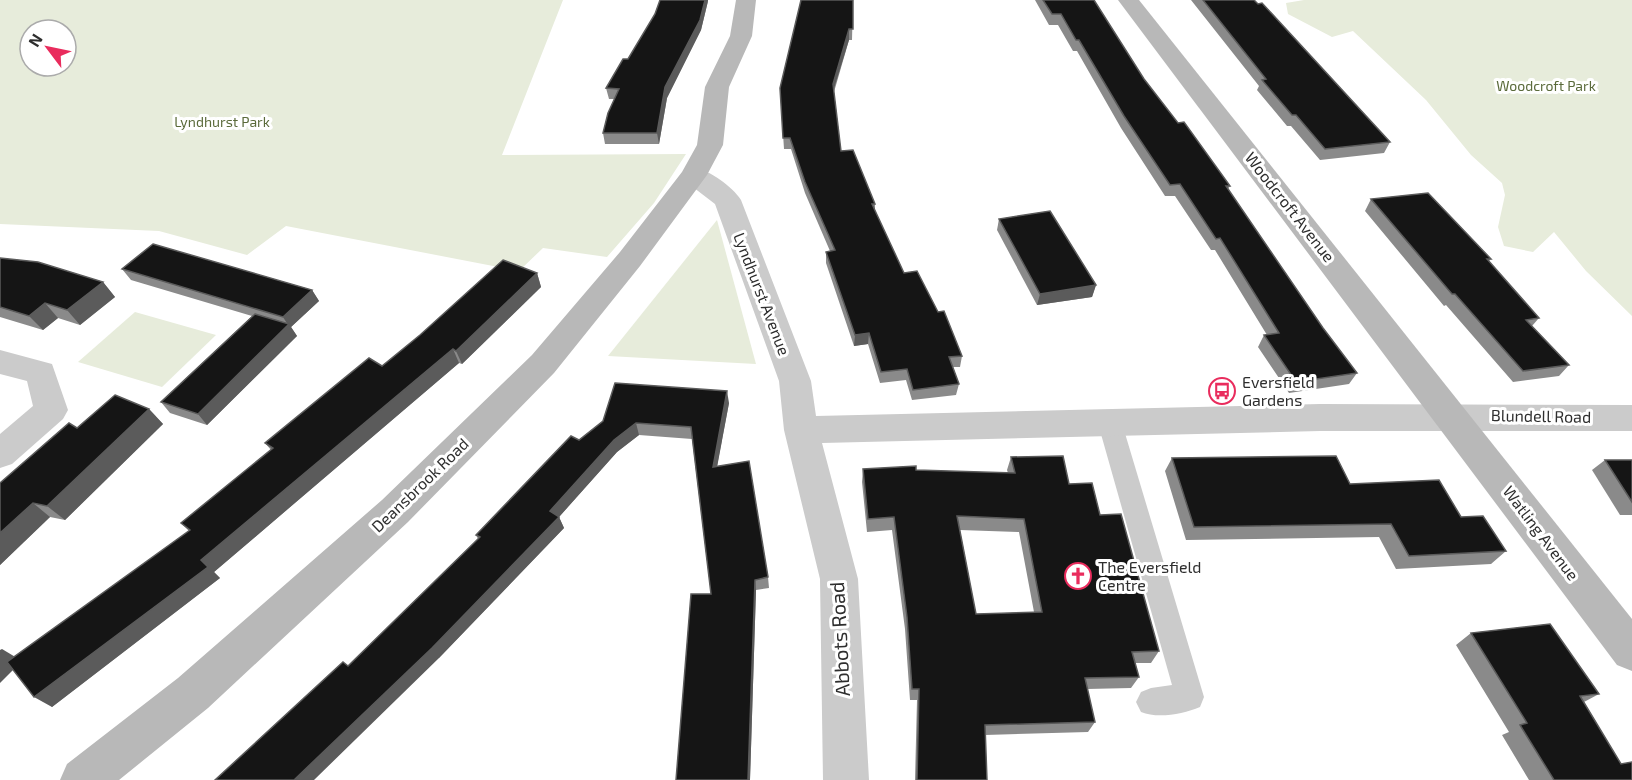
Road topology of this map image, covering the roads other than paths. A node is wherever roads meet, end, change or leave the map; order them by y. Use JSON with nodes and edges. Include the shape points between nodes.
{"nodes":[{"id":1,"x":746,"y":0,"type":"edge"},
{"id":2,"x":1128,"y":0,"type":"edge"},
{"id":3,"x":702,"y":160,"type":"junction"},
{"id":4,"x":0,"y":362,"type":"edge"},
{"id":5,"x":1451,"y":414,"type":"junction"},
{"id":6,"x":1632,"y":418,"type":"edge"},
{"id":7,"x":1109,"y":420,"type":"junction"},
{"id":8,"x":801,"y":430,"type":"junction"},
{"id":9,"x":0,"y":454,"type":"edge"},
{"id":10,"x":1632,"y":651,"type":"edge"},
{"id":11,"x":1151,"y":702,"type":"dead end"},
{"id":12,"x":83,"y":780,"type":"edge"},
{"id":13,"x":846,"y":780,"type":"edge"}],
"edges":[{"from":1,"to":3,"type":"street","via":[[741,36],[717,87]]},
{"from":2,"to":5,"type":"street","name":"Woodcroft Avenue"},
{"from":3,"to":8,"type":"street","name":"Lyndhurst Avenue","via":[[727,200],[795,381]]},
{"from":3,"to":12,"type":"street","name":"Deansbrook Road","via":[[630,259],[543,364],[395,511],[194,693]]},
{"from":4,"to":9,"type":"street","via":[[41,373],[51,410]]},
{"from":5,"to":6,"type":"street","name":"Blundell Road"},
{"from":5,"to":7,"type":"street"},
{"from":5,"to":10,"type":"street","name":"Watling Avenue"},
{"from":7,"to":8,"type":"street"},
{"from":7,"to":11,"type":"lane","via":[[1190,698]]},
{"from":8,"to":13,"type":"street","name":"Abbots Road","via":[[839,579]]}]}
